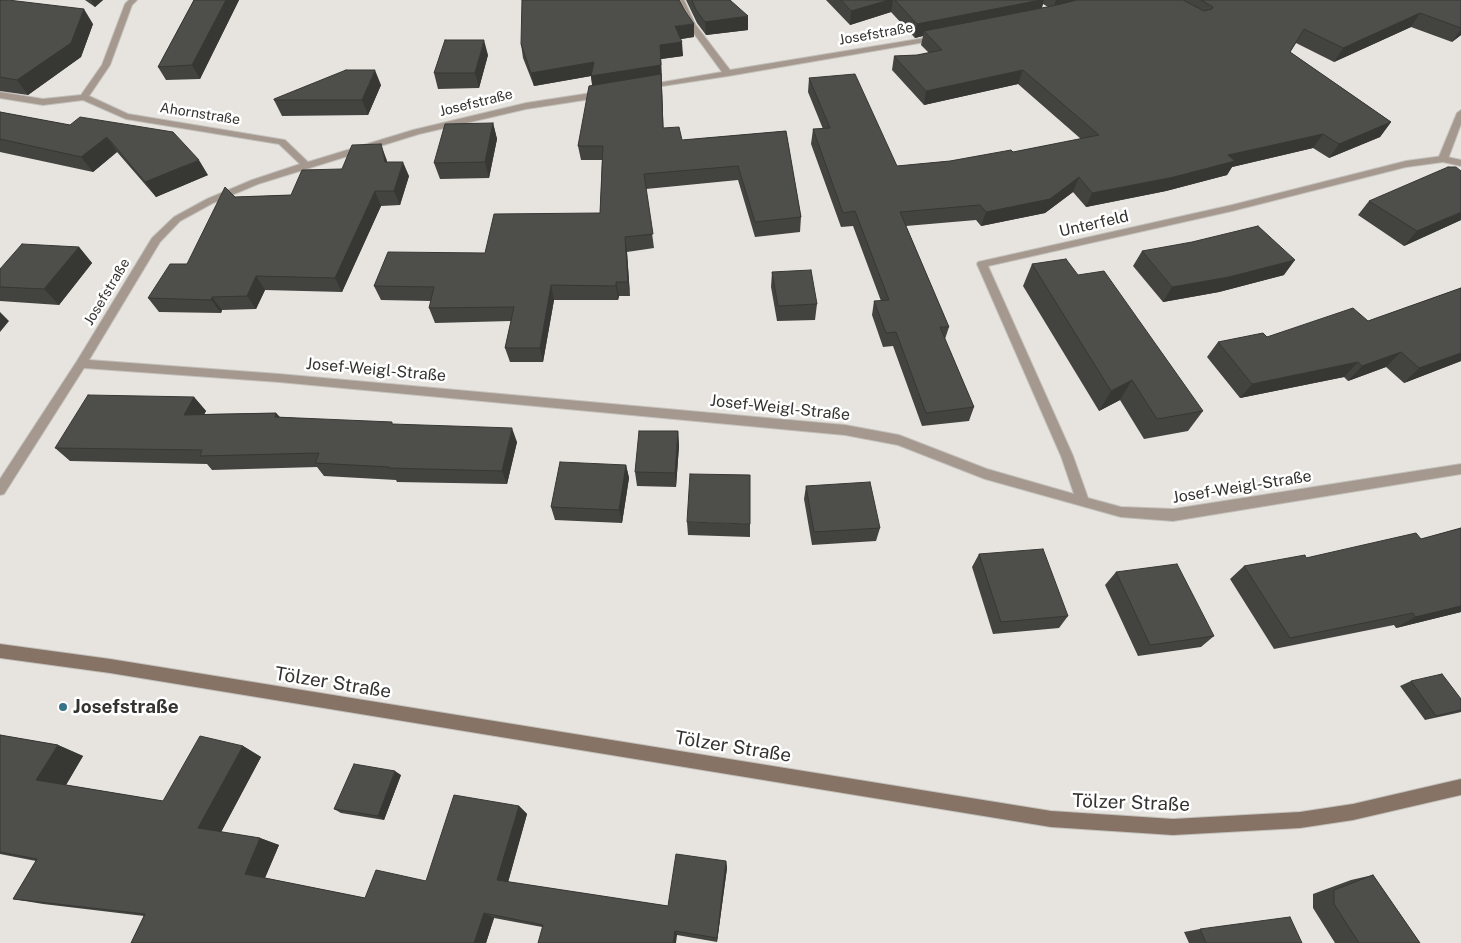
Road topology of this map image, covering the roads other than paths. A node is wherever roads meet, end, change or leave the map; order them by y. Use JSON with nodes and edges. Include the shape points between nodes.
{"nodes":[{"id":1,"x":133,"y":0,"type":"edge"},
{"id":2,"x":680,"y":0,"type":"edge"},
{"id":3,"x":950,"y":36,"type":"edge"},
{"id":4,"x":728,"y":74,"type":"junction"},
{"id":5,"x":640,"y":88,"type":"edge"},
{"id":6,"x":612,"y":92,"type":"edge"},
{"id":7,"x":0,"y":95,"type":"edge"},
{"id":8,"x":84,"y":97,"type":"junction"},
{"id":9,"x":1461,"y":113,"type":"edge"},
{"id":10,"x":1443,"y":160,"type":"junction"},
{"id":11,"x":1461,"y":163,"type":"edge"},
{"id":12,"x":306,"y":165,"type":"junction"},
{"id":13,"x":81,"y":364,"type":"junction"},
{"id":14,"x":1461,"y":469,"type":"edge"},
{"id":15,"x":0,"y":490,"type":"edge"},
{"id":16,"x":1082,"y":500,"type":"junction"},
{"id":17,"x":0,"y":651,"type":"edge"},
{"id":18,"x":1461,"y":787,"type":"edge"}],
"edges":[{"from":1,"to":8,"type":"street","via":[[106,66]]},
{"from":2,"to":4,"type":"street","via":[[692,24]]},
{"from":3,"to":4,"type":"street","name":"Josefstraße"},
{"from":4,"to":5,"type":"street","name":"Josefstraße"},
{"from":6,"to":12,"type":"street","name":"Josefstraße","via":[[526,106],[416,132]]},
{"from":7,"to":8,"type":"street","via":[[42,102]]},
{"from":8,"to":12,"type":"street","name":"Ahornstraße","via":[[126,116],[282,142]]},
{"from":9,"to":10,"type":"street"},
{"from":10,"to":11,"type":"street","name":"Unterfeld"},
{"from":10,"to":16,"type":"street","name":"Unterfeld","via":[[1406,164],[1232,208],[982,264],[1067,456]]},
{"from":12,"to":13,"type":"street","name":"Josefstraße","via":[[255,182],[178,219],[156,240]]},
{"from":13,"to":15,"type":"street","name":"Josefstraße"},
{"from":13,"to":16,"type":"street","name":"Josef-Weigl-Straße","via":[[279,378],[845,430],[898,440],[985,474]]},
{"from":14,"to":16,"type":"street","name":"Josef-Weigl-Straße","via":[[1172,515],[1121,512]]},
{"from":17,"to":18,"type":"main road","name":"Tölzer Straße","via":[[110,666],[1051,819],[1173,827],[1300,820],[1353,812]]}]}
